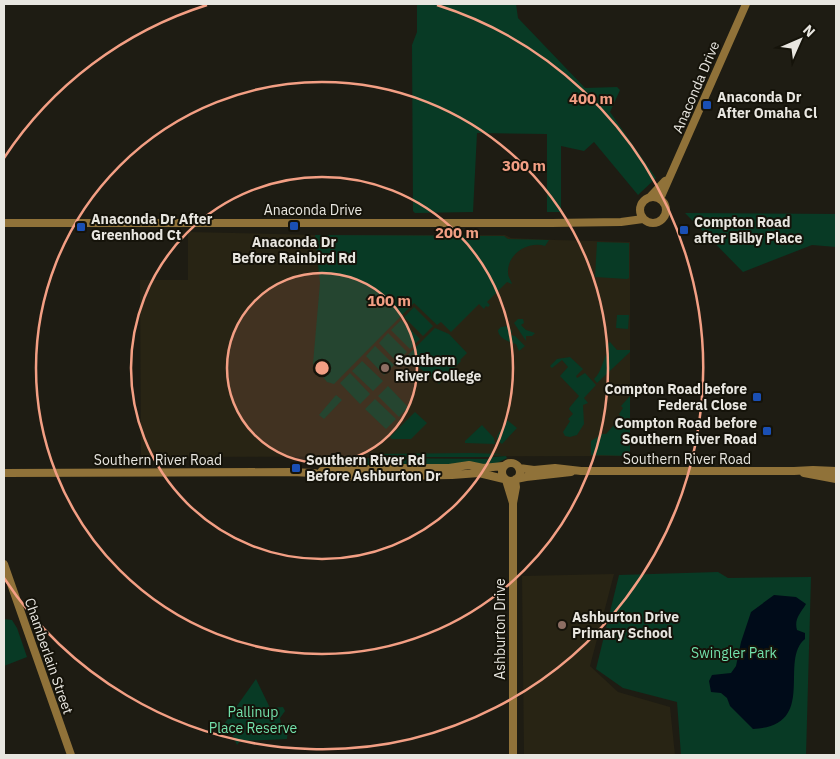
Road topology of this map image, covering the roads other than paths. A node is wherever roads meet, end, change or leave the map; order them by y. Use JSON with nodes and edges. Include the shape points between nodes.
{"nodes":[{"id":1,"x":746,"y":4,"type":"edge"},
{"id":2,"x":667,"y":180,"type":"junction"},
{"id":3,"x":650,"y":197,"type":"junction"},
{"id":4,"x":660,"y":199,"type":"junction"},
{"id":5,"x":641,"y":215,"type":"junction"},
{"id":6,"x":4,"y":223,"type":"edge"},
{"id":7,"x":503,"y":466,"type":"junction"},
{"id":8,"x":519,"y":468,"type":"junction"},
{"id":9,"x":581,"y":471,"type":"junction"},
{"id":10,"x":794,"y":471,"type":"junction"},
{"id":11,"x":836,"y":471,"type":"edge"},
{"id":12,"x":4,"y":472,"type":"edge"},
{"id":13,"x":313,"y":473,"type":"junction"},
{"id":14,"x":505,"y":479,"type":"junction"},
{"id":15,"x":836,"y":479,"type":"edge"},
{"id":16,"x":516,"y":480,"type":"junction"},
{"id":17,"x":512,"y":503,"type":"junction"},
{"id":18,"x":4,"y":564,"type":"edge"},
{"id":19,"x":71,"y":755,"type":"edge"},
{"id":20,"x":513,"y":755,"type":"edge"}],
"edges":[{"from":1,"to":2,"type":"main road","name":"Anaconda Drive"},
{"from":2,"to":3,"type":"main road","name":"Anaconda Drive"},
{"from":2,"to":4,"type":"main road","name":"Anaconda Drive"},
{"from":3,"to":4,"type":"main road"},
{"from":3,"to":5,"type":"main road","name":"Anaconda Drive","via":[[643,201]]},
{"from":4,"to":5,"type":"main road","name":"Anaconda Drive","via":[[666,208],[662,219],[646,222]]},
{"from":5,"to":6,"type":"main road","name":"Anaconda Drive","via":[[621,222]]},
{"from":7,"to":8,"type":"main road","via":[[513,463]]},
{"from":7,"to":13,"type":"main road","name":"Southern River Road"},
{"from":7,"to":14,"type":"main road","via":[[501,471]]},
{"from":8,"to":9,"type":"main road","name":"Southern River Road"},
{"from":8,"to":16,"type":"main road","via":[[520,475]]},
{"from":9,"to":10,"type":"main road","name":"Southern River Road"},
{"from":9,"to":16,"type":"main road","name":"Southern River Road"},
{"from":10,"to":11,"type":"main road","name":"Southern River Road"},
{"from":10,"to":15,"type":"main road","name":"Southern River Road"},
{"from":12,"to":13,"type":"main road","name":"Southern River Road"},
{"from":13,"to":14,"type":"main road","name":"Southern River Road","via":[[336,477],[479,473]]},
{"from":14,"to":16,"type":"main road"},
{"from":14,"to":17,"type":"main road","name":"Ashburton Drive"},
{"from":16,"to":17,"type":"main road","name":"Ashburton Drive"},
{"from":17,"to":20,"type":"main road","name":"Ashburton Drive"},
{"from":18,"to":19,"type":"main road","name":"Chamberlain Street"}]}
